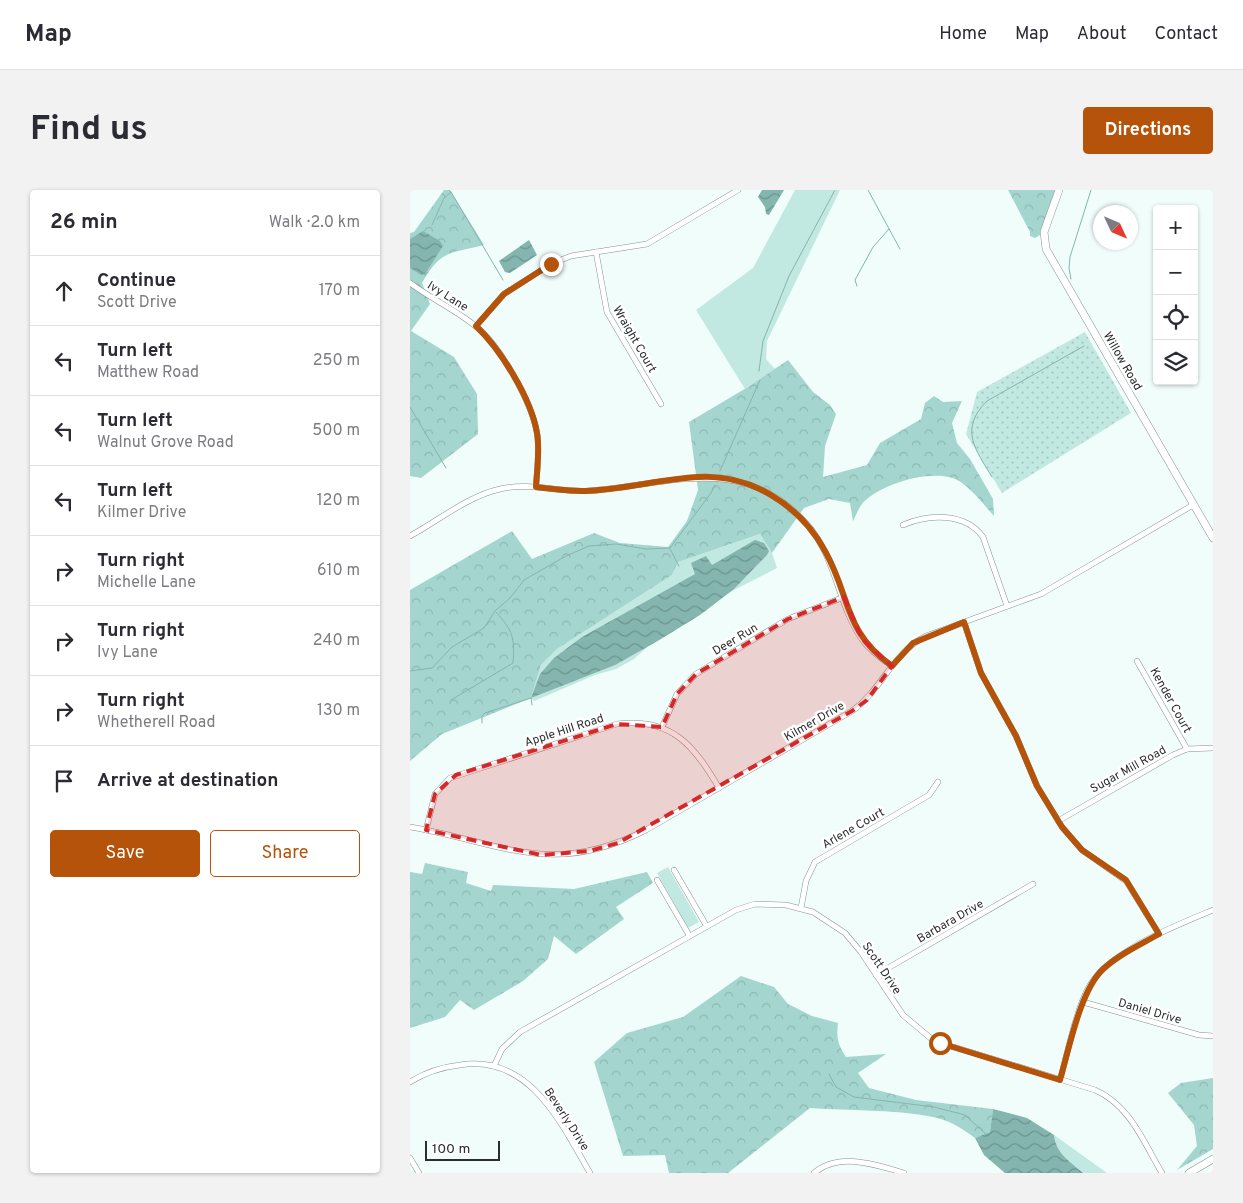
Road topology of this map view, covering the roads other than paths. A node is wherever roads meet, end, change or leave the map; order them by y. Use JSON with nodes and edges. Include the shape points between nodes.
{"nodes":[{"id":1,"x":738,"y":190,"type":"edge"},
{"id":2,"x":1059,"y":190,"type":"edge"},
{"id":3,"x":596,"y":252,"type":"junction"},
{"id":4,"x":410,"y":283,"type":"edge"},
{"id":5,"x":476,"y":326,"type":"junction"},
{"id":6,"x":662,"y":404,"type":"dead end"},
{"id":7,"x":536,"y":487,"type":"junction"},
{"id":8,"x":1194,"y":505,"type":"junction"},
{"id":9,"x":903,"y":526,"type":"dead end"},
{"id":10,"x":410,"y":536,"type":"edge"},
{"id":11,"x":1213,"y":538,"type":"edge"},
{"id":12,"x":844,"y":597,"type":"junction"},
{"id":13,"x":1007,"y":606,"type":"junction"},
{"id":14,"x":964,"y":622,"type":"junction"},
{"id":15,"x":1137,"y":661,"type":"dead end"},
{"id":16,"x":892,"y":666,"type":"junction"},
{"id":17,"x":662,"y":727,"type":"junction"},
{"id":18,"x":1213,"y":748,"type":"edge"},
{"id":19,"x":1187,"y":750,"type":"junction"},
{"id":20,"x":938,"y":782,"type":"dead end"},
{"id":21,"x":719,"y":788,"type":"junction"},
{"id":22,"x":1058,"y":821,"type":"junction"},
{"id":23,"x":410,"y":827,"type":"edge"},
{"id":24,"x":426,"y":830,"type":"junction"},
{"id":25,"x":674,"y":870,"type":"dead end"},
{"id":26,"x":657,"y":880,"type":"dead end"},
{"id":27,"x":1033,"y":884,"type":"dead end"},
{"id":28,"x":801,"y":908,"type":"junction"},
{"id":29,"x":1213,"y":910,"type":"edge"},
{"id":30,"x":706,"y":925,"type":"junction"},
{"id":31,"x":1159,"y":934,"type":"junction"},
{"id":32,"x":689,"y":935,"type":"junction"},
{"id":33,"x":876,"y":976,"type":"junction"},
{"id":34,"x":1083,"y":1002,"type":"junction"},
{"id":35,"x":1213,"y":1036,"type":"edge"},
{"id":36,"x":494,"y":1066,"type":"junction"},
{"id":37,"x":1060,"y":1080,"type":"junction"},
{"id":38,"x":410,"y":1082,"type":"edge"},
{"id":39,"x":410,"y":1158,"type":"edge"},
{"id":40,"x":1213,"y":1159,"type":"edge"},
{"id":41,"x":589,"y":1171,"type":"edge"},
{"id":42,"x":419,"y":1173,"type":"edge"},
{"id":43,"x":581,"y":1173,"type":"edge"},
{"id":44,"x":814,"y":1173,"type":"edge"},
{"id":45,"x":904,"y":1173,"type":"edge"},
{"id":46,"x":1162,"y":1173,"type":"edge"},
{"id":47,"x":1189,"y":1173,"type":"edge"}],
"edges":[{"from":1,"to":3,"type":"street","via":[[647,244]]},
{"from":2,"to":8,"type":"street","name":"Willow Road","via":[[1044,232],[1046,249]]},
{"from":3,"to":5,"type":"street","via":[[561,259],[514,286]]},
{"from":3,"to":6,"type":"street","name":"Wraight Court","via":[[607,312]]},
{"from":4,"to":5,"type":"street","name":"Ivy Lane"},
{"from":5,"to":7,"type":"street","name":"Ivy Lane","via":[[496,348],[532,413],[538,443]]},
{"from":7,"to":10,"type":"street","via":[[502,488],[482,495]]},
{"from":7,"to":12,"type":"street","via":[[585,491],[699,477],[754,486],[784,503],[811,529],[827,554]]},
{"from":8,"to":11,"type":"street","name":"Willow Road"},
{"from":8,"to":13,"type":"street","name":"Kilmer Drive","via":[[1042,594]]},
{"from":9,"to":13,"type":"street","via":[[919,518],[942,517],[962,520],[978,531]]},
{"from":12,"to":16,"type":"street","via":[[862,639]]},
{"from":12,"to":17,"type":"street","name":"Deer Run","via":[[788,619],[696,674],[677,694]]},
{"from":13,"to":14,"type":"street","name":"Kilmer Drive"},
{"from":14,"to":16,"type":"street","name":"Kilmer Drive","via":[[913,643]]},
{"from":14,"to":22,"type":"street","via":[[981,673]]},
{"from":15,"to":19,"type":"street","name":"Kender Court"},
{"from":16,"to":21,"type":"street","name":"Kilmer Drive","via":[[861,705]]},
{"from":17,"to":21,"type":"street","name":"Apple Hill Road","via":[[694,748]]},
{"from":17,"to":24,"type":"street","name":"Apple Hill Road","via":[[634,722],[617,724],[456,776],[445,782],[435,794]]},
{"from":18,"to":19,"type":"street","name":"Sugar Mill Road"},
{"from":19,"to":22,"type":"street","name":"Sugar Mill Road"},
{"from":20,"to":28,"type":"street","name":"Arlene Court","via":[[929,795],[815,862],[806,881]]},
{"from":21,"to":24,"type":"street","name":"Kilmer Drive","via":[[634,836],[604,848],[568,854],[513,852]]},
{"from":22,"to":31,"type":"street","via":[[1082,850],[1126,880]]},
{"from":23,"to":24,"type":"street","name":"Kilmer Drive"},
{"from":25,"to":30,"type":"street"},
{"from":26,"to":32,"type":"street"},
{"from":27,"to":33,"type":"street","name":"Barbara Drive"},
{"from":28,"to":30,"type":"street","name":"Scott Drive","via":[[764,904],[747,906]]},
{"from":28,"to":33,"type":"street","name":"Scott Drive","via":[[824,918],[844,933]]},
{"from":29,"to":31,"type":"street"},
{"from":30,"to":32,"type":"street","name":"Scott Drive"},
{"from":31,"to":34,"type":"street","via":[[1102,969],[1090,984]]},
{"from":32,"to":36,"type":"street","name":"Scott Drive","via":[[520,1032],[502,1049]]},
{"from":33,"to":37,"type":"street","name":"Scott Drive","via":[[903,1015],[934,1041]]},
{"from":34,"to":35,"type":"street","name":"Daniel Drive","via":[[1200,1036]]},
{"from":34,"to":37,"type":"street"},
{"from":36,"to":38,"type":"street","name":"Beverly Drive","via":[[476,1063],[444,1067]]},
{"from":36,"to":41,"type":"street","name":"Beverly Drive","via":[[519,1076],[537,1090]]},
{"from":37,"to":46,"type":"street","name":"Scott Drive","via":[[1095,1090],[1118,1104],[1128,1115]]},
{"from":39,"to":42,"type":"street"},
{"from":40,"to":47,"type":"street"},
{"from":41,"to":43,"type":"street"},
{"from":44,"to":45,"type":"street","via":[[826,1165],[852,1161]]}]}
